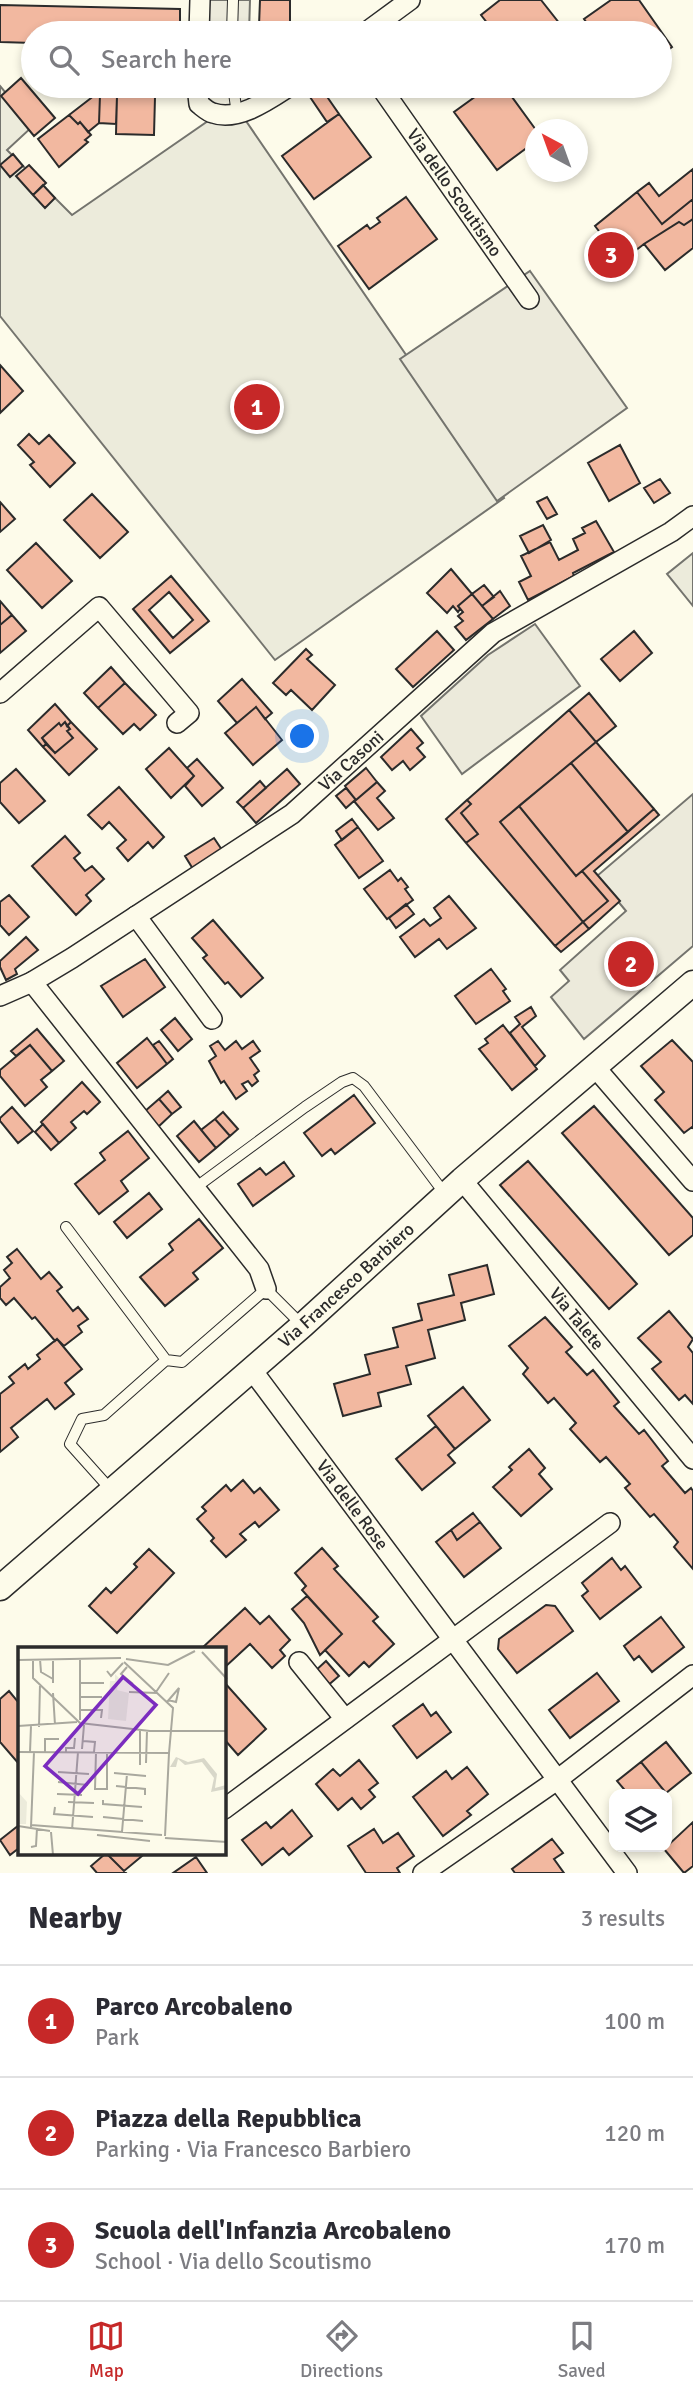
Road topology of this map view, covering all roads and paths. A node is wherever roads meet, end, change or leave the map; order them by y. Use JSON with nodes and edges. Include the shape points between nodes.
{"nodes":[{"id":1,"x":200,"y":0,"type":"edge"},
{"id":2,"x":233,"y":0,"type":"edge"},
{"id":3,"x":410,"y":0,"type":"edge"},
{"id":4,"x":199,"y":21,"type":"edge"},
{"id":5,"x":232,"y":21,"type":"edge"},
{"id":6,"x":381,"y":21,"type":"edge"},
{"id":7,"x":198,"y":98,"type":"edge"},
{"id":8,"x":235,"y":98,"type":"edge"},
{"id":9,"x":271,"y":98,"type":"edge"},
{"id":10,"x":388,"y":98,"type":"edge"},
{"id":11,"x":237,"y":114,"type":"junction"},
{"id":12,"x":529,"y":299,"type":"dead end"},
{"id":13,"x":693,"y":516,"type":"edge"},
{"id":14,"x":0,"y":693,"type":"edge"},
{"id":15,"x":177,"y":723,"type":"dead end"},
{"id":16,"x":136,"y":916,"type":"junction"},
{"id":17,"x":32,"y":982,"type":"junction"},
{"id":18,"x":693,"y":983,"type":"edge"},
{"id":19,"x":0,"y":996,"type":"edge"},
{"id":20,"x":212,"y":1019,"type":"dead end"},
{"id":21,"x":594,"y":1066,"type":"junction"},
{"id":22,"x":693,"y":1181,"type":"edge"},
{"id":23,"x":454,"y":1187,"type":"junction"},
{"id":24,"x":195,"y":1188,"type":"junction"},
{"id":25,"x":66,"y":1227,"type":"dead end"},
{"id":26,"x":266,"y":1289,"type":"junction"},
{"id":27,"x":303,"y":1325,"type":"junction"},
{"id":28,"x":166,"y":1360,"type":"junction"},
{"id":29,"x":252,"y":1370,"type":"junction"},
{"id":30,"x":693,"y":1459,"type":"edge"},
{"id":31,"x":113,"y":1491,"type":"junction"},
{"id":32,"x":610,"y":1523,"type":"dead end"},
{"id":33,"x":0,"y":1588,"type":"edge"},
{"id":34,"x":453,"y":1639,"type":"junction"},
{"id":35,"x":299,"y":1662,"type":"dead end"},
{"id":36,"x":693,"y":1675,"type":"edge"},
{"id":37,"x":345,"y":1719,"type":"junction"},
{"id":38,"x":557,"y":1780,"type":"junction"},
{"id":39,"x":226,"y":1808,"type":"edge"},
{"id":40,"x":423,"y":1873,"type":"edge"},
{"id":41,"x":626,"y":1873,"type":"edge"}],
"edges":[{"from":1,"to":4,"type":"street"},
{"from":2,"to":5,"type":"lane"},
{"from":3,"to":6,"type":"street"},
{"from":7,"to":11,"type":"street","via":[[199,104],[212,113]]},
{"from":8,"to":11,"type":"lane"},
{"from":9,"to":11,"type":"street"},
{"from":10,"to":12,"type":"street","name":"Via dello Scoutismo"},
{"from":13,"to":16,"type":"street","name":"Via Casoni","via":[[493,633],[292,814]]},
{"from":14,"to":15,"type":"street","via":[[99,607],[189,713]]},
{"from":16,"to":17,"type":"street","name":"Via Casoni"},
{"from":16,"to":20,"type":"street"},
{"from":17,"to":19,"type":"street","name":"Via Casoni"},
{"from":17,"to":24,"type":"street"},
{"from":18,"to":21,"type":"street","name":"Via Francesco Barbiero"},
{"from":21,"to":22,"type":"street"},
{"from":21,"to":23,"type":"street","name":"Via Francesco Barbiero"},
{"from":23,"to":24,"type":"lane","via":[[353,1078],[305,1107]]},
{"from":23,"to":27,"type":"street","name":"Via Francesco Barbiero"},
{"from":23,"to":30,"type":"street","name":"Via Talete"},
{"from":24,"to":26,"type":"street","via":[[259,1269]]},
{"from":25,"to":28,"type":"lane"},
{"from":26,"to":27,"type":"lane"},
{"from":26,"to":28,"type":"lane","via":[[182,1362]]},
{"from":27,"to":29,"type":"street","name":"Via Francesco Barbiero"},
{"from":28,"to":31,"type":"lane","via":[[104,1415],[82,1419],[70,1444]]},
{"from":29,"to":31,"type":"street","name":"Via Francesco Barbiero"},
{"from":29,"to":34,"type":"street","name":"Via delle Rose"},
{"from":31,"to":33,"type":"street","name":"Via Francesco Barbiero"},
{"from":32,"to":34,"type":"street"},
{"from":34,"to":37,"type":"street"},
{"from":34,"to":38,"type":"street","name":"Via delle Rose"},
{"from":35,"to":37,"type":"street"},
{"from":36,"to":38,"type":"street"},
{"from":37,"to":39,"type":"street"},
{"from":38,"to":40,"type":"street"},
{"from":38,"to":41,"type":"street","name":"Via delle Rose"}]}
